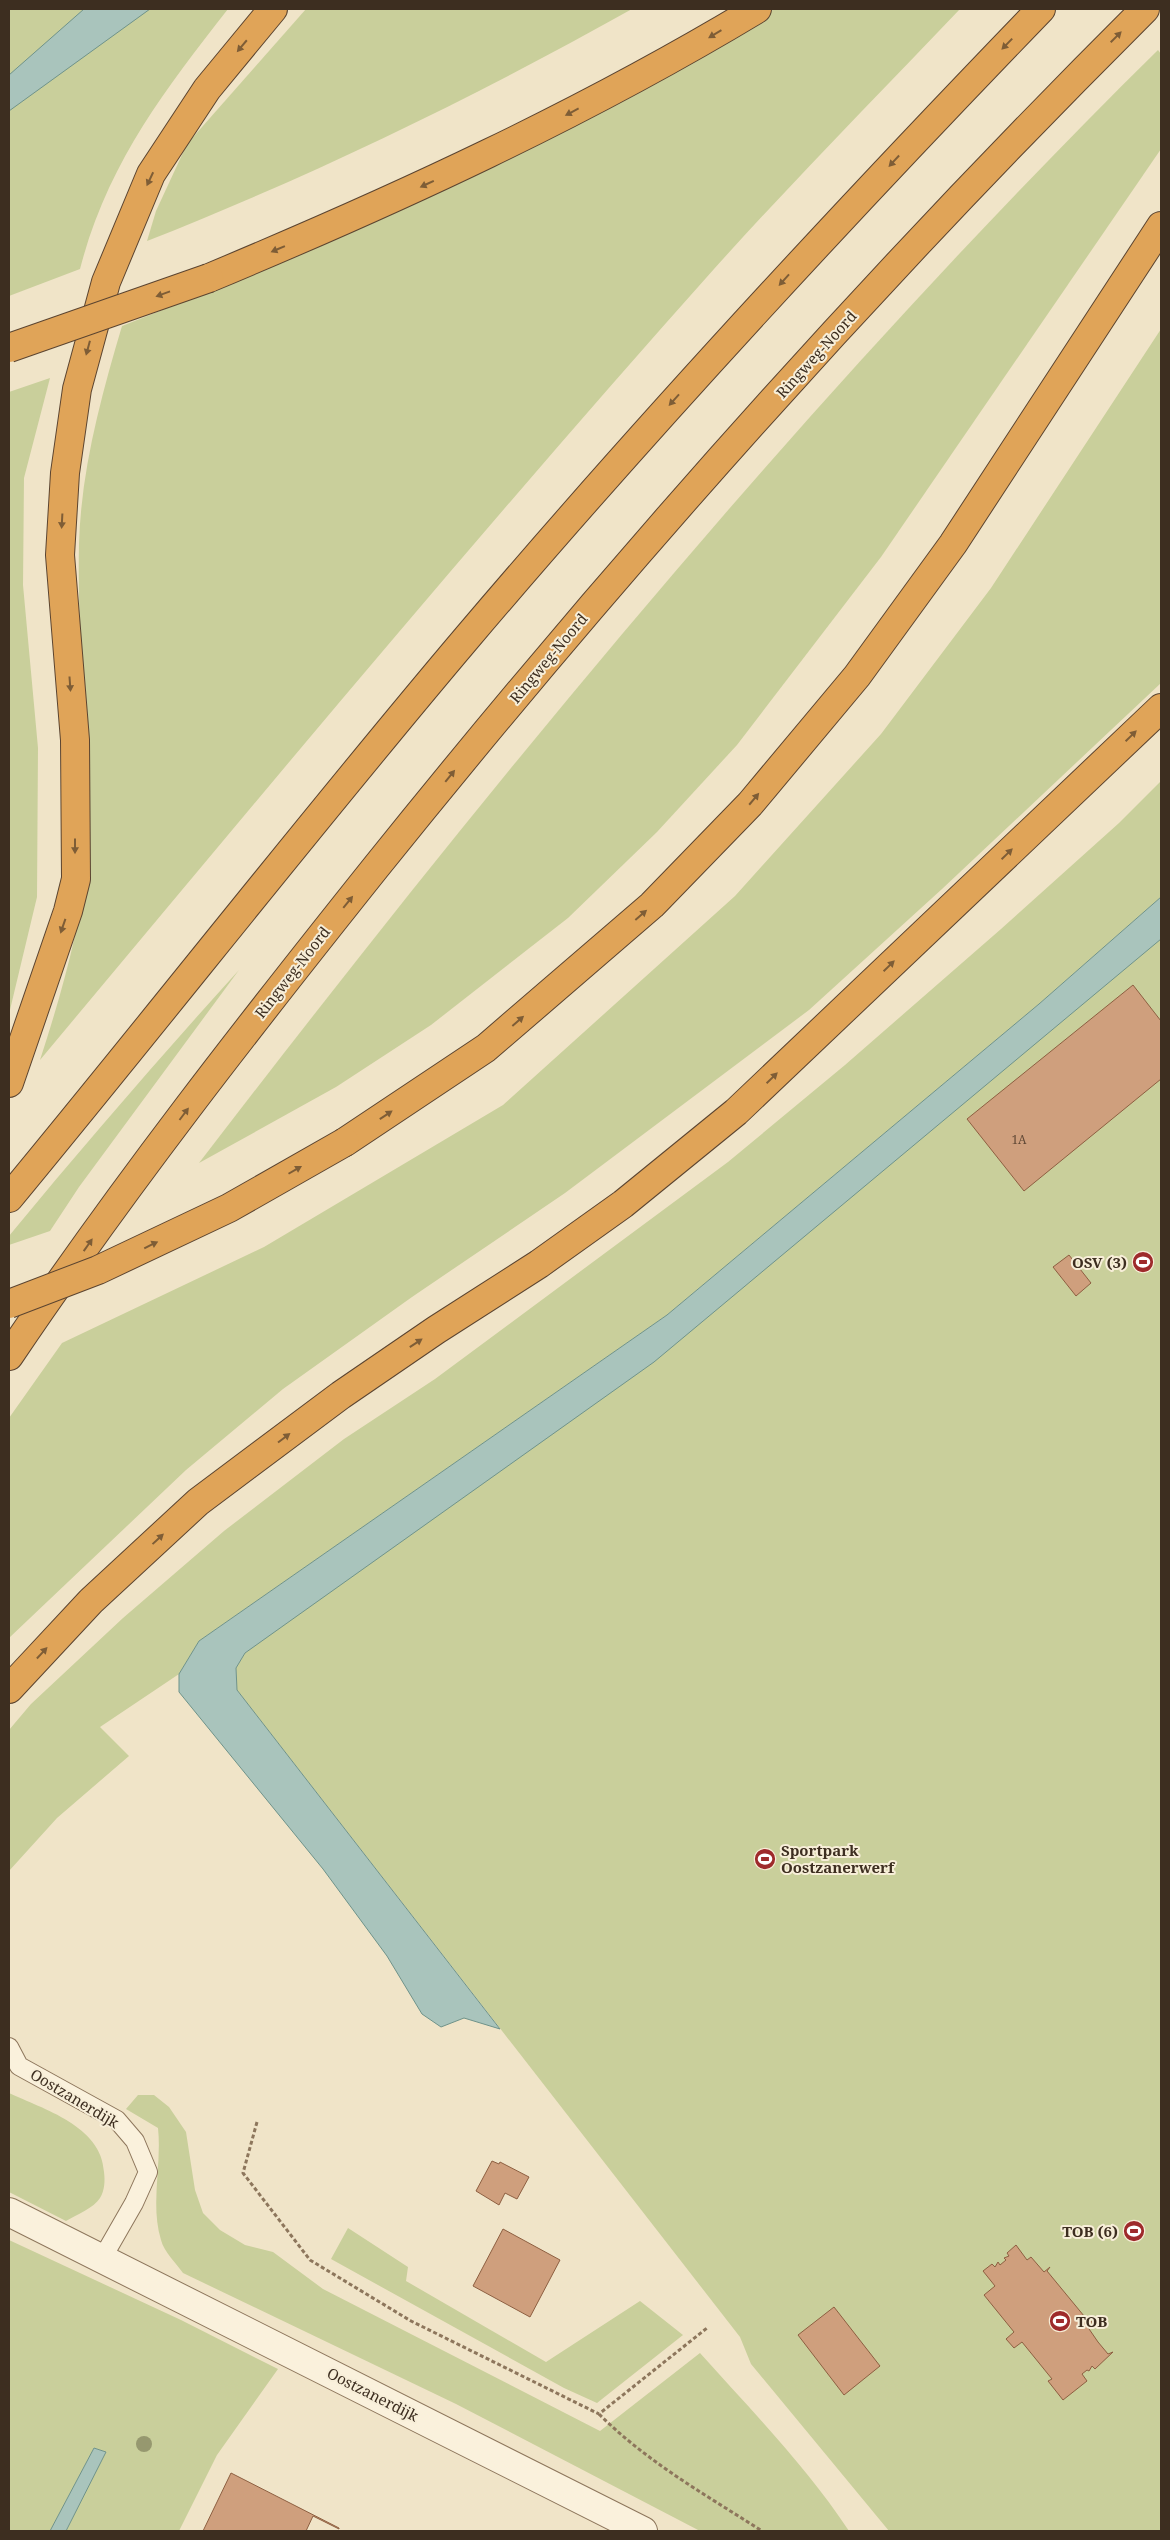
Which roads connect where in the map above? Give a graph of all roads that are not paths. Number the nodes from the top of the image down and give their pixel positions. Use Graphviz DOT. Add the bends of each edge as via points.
graph roads {
  1 [pos="273,9"];
  2 [pos="756,9"];
  3 [pos="1040,9"];
  4 [pos="1145,9"];
  5 [pos="1161,226"];
  6 [pos="9,348"];
  7 [pos="1161,708"];
  8 [pos="9,1083"];
  9 [pos="9,1198"];
  10 [pos="9,1304"];
  11 [pos="9,1356"];
  12 [pos="9,1689"];
  13 [pos="9,2047"];
  14 [pos="9,2212"];
  15 [pos="103,2257"];
  16 [pos="643,2531"];
  1 -- 8 [label="highway, one-way" via="207,89 152,174 106,282 77,389 64,473 60,555 75,740 76,879"];
  2 -- 6 [label="highway, one-way, bridge" via="566,116 320,231 209,278"];
  3 -- 9 [label="highway, one-way" via="828,232 631,448 464,641"];
  11 -- 4 [label="highway, Ringweg-Noord, one-way" via="132,1182 271,998 575,625 883,280"];
  10 -- 5 [label="highway, one-way, bridge" via="98,1270 221,1212 345,1142 486,1048 652,905 750,804 857,676 952,544"];
  12 -- 7 [label="highway, one-way" via="91,1601 198,1502 341,1395 539,1264 623,1204 736,1112"];
  13 -- 15 [label="lane, Oostzanerdijk" via="19,2066 117,2120 135,2141 148,2172"];
  14 -- 15 [label="street, Oostzanerdijk"];
  15 -- 16 [label="street, Oostzanerdijk"];
}
